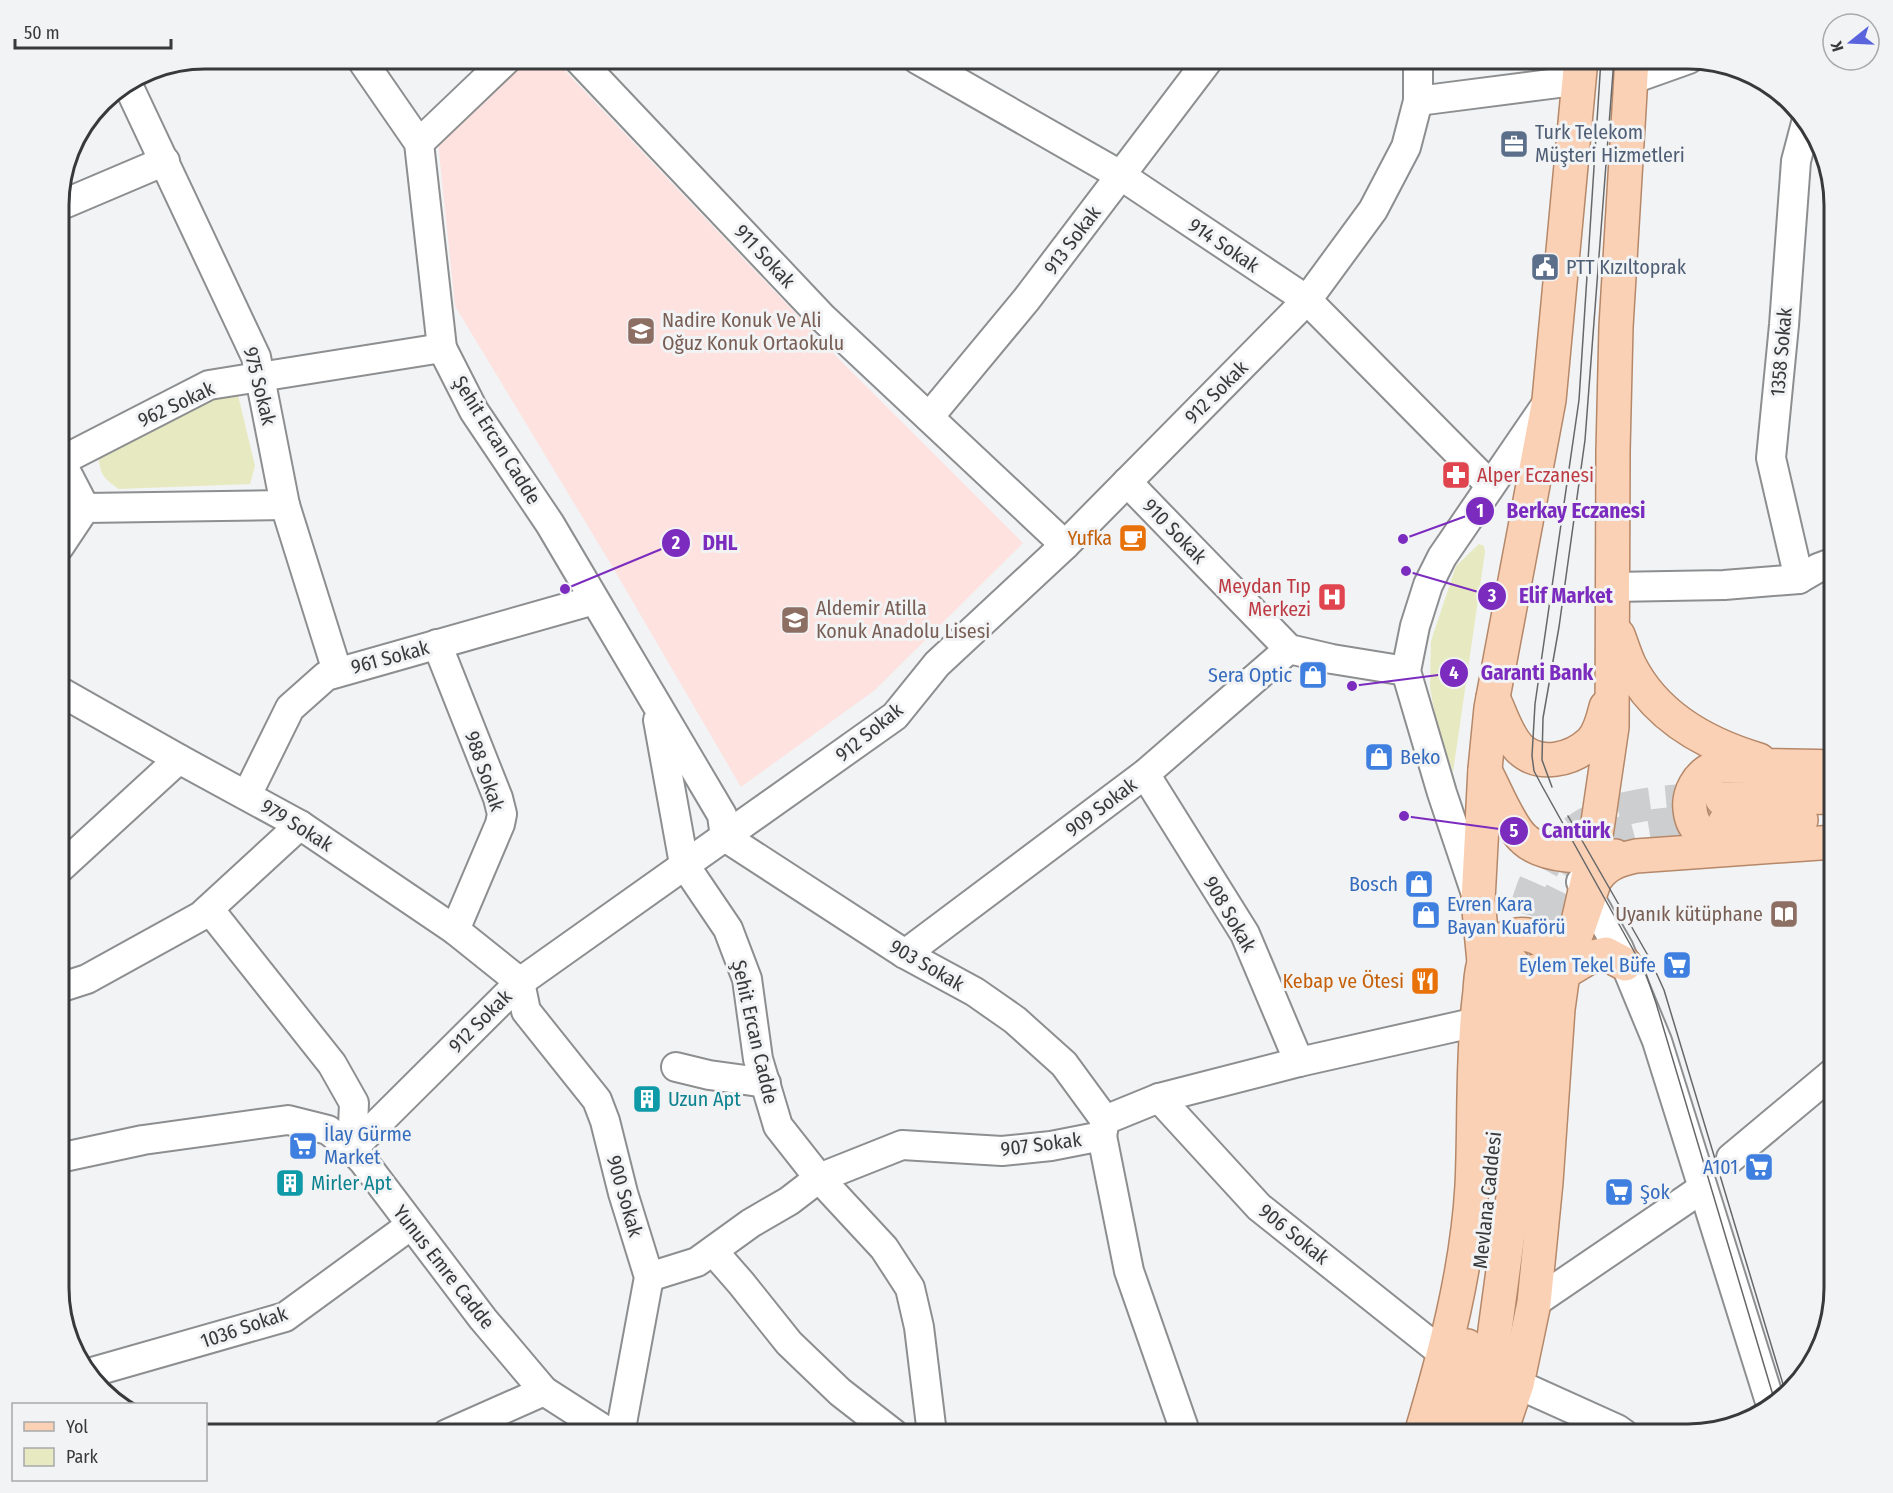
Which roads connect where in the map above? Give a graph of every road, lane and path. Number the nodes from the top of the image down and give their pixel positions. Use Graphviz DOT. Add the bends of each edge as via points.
graph roads {
  1 [pos="369,69"];
  2 [pos="496,69"];
  3 [pos="588,69"];
  4 [pos="936,69"];
  5 [pos="1201,69"];
  6 [pos="1418,69"];
  7 [pos="1580,69"];
  8 [pos="1631,69"];
  9 [pos="131,91"];
  10 [pos="1579,91"];
  11 [pos="1418,101"];
  12 [pos="1803,133"];
  13 [pos="419,143"];
  14 [pos="165,161"];
  15 [pos="1120,175"];
  16 [pos="69,202"];
  17 [pos="1307,300"];
  18 [pos="442,348"];
  19 [pos="261,376"];
  20 [pos="1549,400"];
  21 [pos="929,417"];
  22 [pos="69,455"];
  23 [pos="69,477"];
  24 [pos="1127,482"];
  25 [pos="1490,485"];
  26 [pos="285,505"];
  27 [pos="85,508"];
  28 [pos="69,532"];
  29 [pos="1065,545"];
  30 [pos="1824,567"];
  31 [pos="1798,579"];
  32 [pos="1612,587"];
  33 [pos="594,600"];
  34 [pos="1612,621"];
  35 [pos="437,644"];
  36 [pos="1289,649"];
  37 [pos="337,671"];
  38 [pos="1407,671"];
  39 [pos="1612,689"];
  40 [pos="69,697"];
  41 [pos="1493,698"];
  42 [pos="656,705"];
  43 [pos="179,759"];
  44 [pos="1778,765"];
  45 [pos="1824,767"];
  46 [pos="1485,769"];
  47 [pos="1145,774"];
  48 [pos="247,795"];
  49 [pos="1824,799"];
  50 [pos="1824,820"];
  51 [pos="1726,823"];
  52 [pos="300,825"];
  53 [pos="725,837"];
  54 [pos="1824,840"];
  55 [pos="1578,856"];
  56 [pos="1636,856"];
  57 [pos="69,860"];
  58 [pos="684,864"];
  59 [pos="1587,891"];
  60 [pos="1478,900"];
  61 [pos="209,909"];
  62 [pos="454,930"];
  63 [pos="904,954"];
  64 [pos="1625,964"];
  65 [pos="1524,967"];
  66 [pos="520,982"];
  67 [pos="69,985"];
  68 [pos="1477,1022"];
  69 [pos="1299,1062"];
  70 [pos="676,1067"];
  71 [pos="1824,1080"];
  72 [pos="766,1083"];
  73 [pos="1159,1098"];
  74 [pos="1104,1128"];
  75 [pos="352,1149"];
  76 [pos="69,1156"];
  77 [pos="1731,1158"];
  78 [pos="819,1178"];
  79 [pos="1694,1194"];
  80 [pos="411,1225"];
  81 [pos="713,1251"];
  82 [pos="649,1277"];
  83 [pos="1534,1303"];
  84 [pos="1445,1355"];
  85 [pos="97,1371"];
  86 [pos="1517,1384"];
  87 [pos="544,1391"];
  88 [pos="1768,1398"];
  89 [pos="473,1424"];
  90 [pos="595,1424"];
  91 [pos="622,1424"];
  92 [pos="881,1424"];
  93 [pos="931,1424"];
  94 [pos="1182,1424"];
  95 [pos="1424,1424"];
  96 [pos="1450,1424"];
  97 [pos="1474,1424"];
  98 [pos="1503,1424"];
  99 [pos="1602,1424"];
  1 -- 13 [label="street, Şehit Ercan Cadde"];
  2 -- 13 [label="street"];
  3 -- 21 [label="street, 911 Sokak" via="823,318"];
  4 -- 15 [label="street, 914 Sokak"];
  5 -- 15 [label="street, 913 Sokak"];
  6 -- 11 [label="street, 912 Sokak"];
  7 -- 10 [label="main road"];
  8 -- 32 [label="main road" via="1616,327"];
  9 -- 14 [label="street, 975 Sokak"];
  10 -- 11 [label="street" via="1575,84 1566,82"];
  10 -- 20 [label="main road"];
  11 -- 17 [label="street, 912 Sokak" via="1406,147 1373,210"];
  12 -- 31 [label="street, 1358 Sokak" via="1796,161 1771,458"];
  13 -- 18 [label="street, Şehit Ercan Cadde"];
  14 -- 16 [label="street"];
  14 -- 19 [label="street, 975 Sokak" via="256,357"];
  15 -- 17 [label="street, 914 Sokak"];
  15 -- 21 [label="street, 913 Sokak" via="1026,300"];
  17 -- 24 [label="street, 912 Sokak"];
  17 -- 25 [label="street, 914 Sokak"];
  18 -- 19 [label="street, 962 Sokak"];
  18 -- 33 [label="street, Şehit Ercan Cadde" via="474,411 550,524"];
  19 -- 22 [label="street, 962 Sokak" via="209,385"];
  19 -- 26 [label="street, 975 Sokak"];
  20 -- 25 [label="street"];
  20 -- 41 [label="main road"];
  21 -- 29 [label="street, 911 Sokak"];
  23 -- 27 [label="street"];
  24 -- 29 [label="street, 912 Sokak"];
  24 -- 36 [label="street, 910 Sokak"];
  25 -- 38 [label="street" via="1428,585"];
  26 -- 27 [label="street"];
  26 -- 37 [label="street, 975 Sokak"];
  27 -- 28 [label="street"];
  29 -- 53 [label="street, 912 Sokak" via="937,664 895,716"];
  30 -- 31 [label="street"];
  31 -- 32 [label="street"];
  32 -- 34 [label="main road"];
  33 -- 35 [label="street, 961 Sokak"];
  33 -- 42 [label="street, Şehit Ercan Cadde"];
  34 -- 39 [label="main road"];
  34 -- 44 [label="main road" via="1629,665 1660,709 1716,744"];
  35 -- 37 [label="street, 961 Sokak"];
  35 -- 62 [label="street, 988 Sokak" via="502,814"];
  36 -- 38 [label="street"];
  36 -- 47 [label="street, 909 Sokak"];
  37 -- 48 [label="street, 961 Sokak" via="290,708"];
  38 -- 60 [label="street"];
  39 -- 41 [label="main road" via="1592,741 1557,759 1538,759 1520,749"];
  39 -- 55 [label="main road" via="1612,727"];
  40 -- 43 [label="street, 979 Sokak"];
  41 -- 46 [label="main road"];
  42 -- 53 [label="street, Şehit Ercan Cadde" via="722,815"];
  42 -- 58 [label="street, Şehit Ercan Cadde"];
  43 -- 48 [label="street, 979 Sokak"];
  43 -- 57 [label="street"];
  44 -- 45 [label="main road"];
  44 -- 51 [label="main road" via="1716,767 1707,772 1693,788 1689,808 1696,828 1704,836"];
  46 -- 55 [label="main road" via="1510,820 1525,840 1548,852"];
  46 -- 60 [label="main road"];
  47 -- 63 [label="street, 909 Sokak"];
  47 -- 69 [label="street, 908 Sokak" via="1245,934"];
  48 -- 52 [label="street, 979 Sokak"];
  49 -- 51 [label="main road"];
  50 -- 51 [label="main road"];
  51 -- 54 [label="main road"];
  51 -- 56 [label="main road"];
  52 -- 61 [label="street"];
  52 -- 62 [label="street, 979 Sokak"];
  53 -- 58 [label="street, 912 Sokak"];
  53 -- 63 [label="street, 903 Sokak"];
  55 -- 56 [label="main road"];
  55 -- 59 [label="main road"];
  56 -- 59 [label="main road" via="1615,861 1601,871"];
  58 -- 66 [label="street, 912 Sokak"];
  58 -- 72 [label="street, Şehit Ercan Cadde" via="728,929 747,979 758,1059"];
  59 -- 64 [label="street"];
  59 -- 65 [label="main road" via="1577,926"];
  60 -- 65 [label="main road"];
  61 -- 67 [label="street" via="87,979"];
  61 -- 75 [label="street" via="332,1064 354,1103"];
  62 -- 66 [label="street, 979 Sokak"];
  63 -- 74 [label="street, 903 Sokak" via="975,992 1015,1020 1064,1064"];
  64 -- 65 [label="main road" via="1606,954"];
  64 -- 88 [label="street" via="1657,1041"];
  65 -- 68 [label="main road"];
  65 -- 83 [label="main road" via="1558,1009"];
  65 -- 96 [label="main road, Mevlana Caddesi" via="1503,1014 1482,1266"];
  65 -- 97 [label="main road, Mevlana Caddesi" via="1529,1002 1515,1182 1491,1355"];
  66 -- 75 [label="street, 912 Sokak"];
  66 -- 82 [label="street, 900 Sokak" via="526,1011 597,1101"];
  68 -- 69 [label="street, 907 Sokak"];
  68 -- 84 [label="main road" via="1472,1188 1462,1276"];
  69 -- 73 [label="street, 907 Sokak"];
  70 -- 72 [label="street"];
  71 -- 77 [label="street"];
  72 -- 78 [label="street, Şehit Ercan Cadde" via="778,1126"];
  73 -- 74 [label="street, 907 Sokak"];
  73 -- 84 [label="street, 906 Sokak" via="1259,1207"];
  74 -- 78 [label="street, 907 Sokak" via="1051,1146 1002,1151 902,1145"];
  74 -- 94 [label="street, 903 Sokak" via="1129,1272"];
  75 -- 76 [label="street, Yunus Emre Cadde" via="328,1130 288,1120 143,1140"];
  75 -- 80 [label="street, Yunus Emre Cadde"];
  78 -- 81 [label="street, 907 Sokak"];
  78 -- 93 [label="street, Şehit Ercan Cadde" via="884,1248 910,1288 919,1327"];
  79 -- 83 [label="street"];
  80 -- 85 [label="street, 1036 Sokak" via="285,1317"];
  80 -- 87 [label="street, Yunus Emre Cadde"];
  81 -- 82 [label="street, 907 Sokak" via="697,1262"];
  81 -- 92 [label="street" via="789,1343 840,1392"];
  82 -- 91 [label="street, 900 Sokak"];
  83 -- 86 [label="main road"];
  84 -- 95 [label="main road"];
  86 -- 98 [label="main road"];
  86 -- 99 [label="street"];
  87 -- 89 [label="street"];
  87 -- 90 [label="street, Yunus Emre Cadde"];
}
